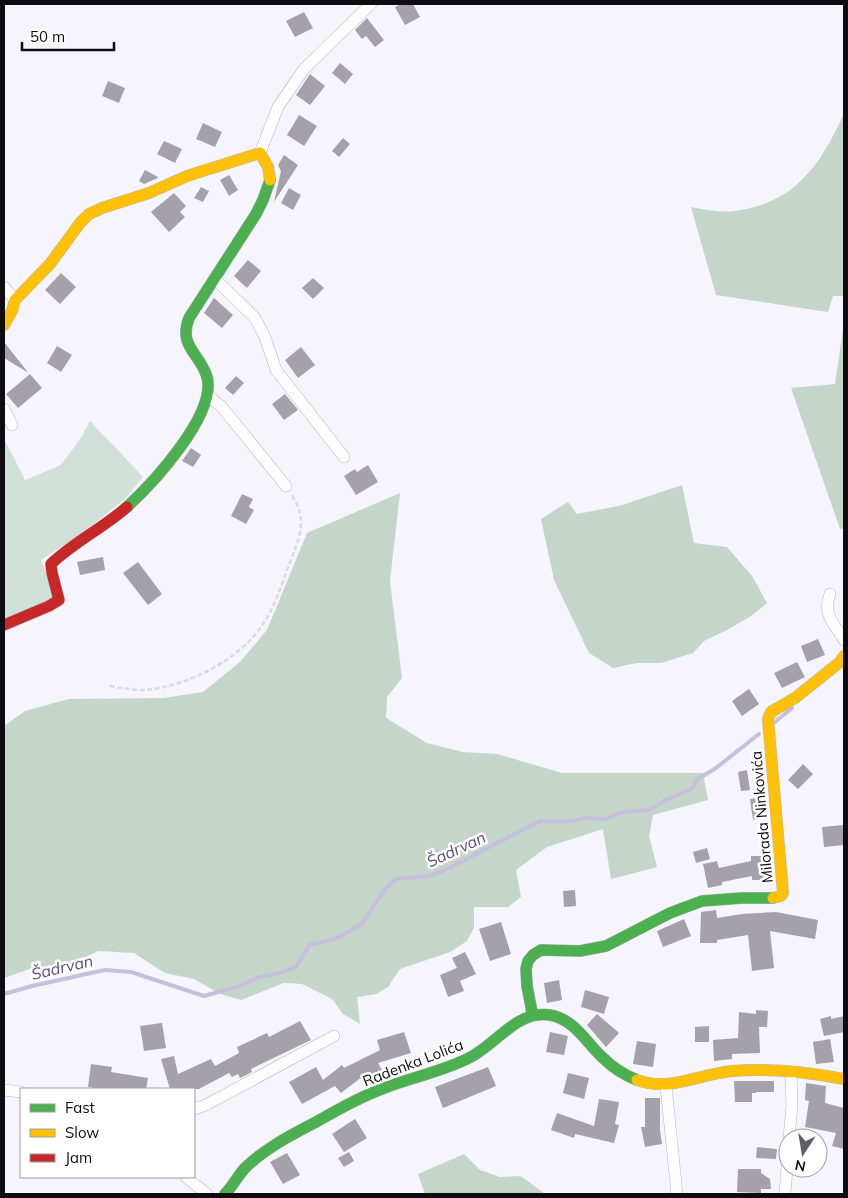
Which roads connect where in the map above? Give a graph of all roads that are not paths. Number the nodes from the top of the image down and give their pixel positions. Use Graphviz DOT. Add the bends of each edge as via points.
graph roads {
  1 [pos="372,4"];
  2 [pos="260,153"];
  3 [pos="214,278"];
  4 [pos="4,287"];
  5 [pos="15,300"];
  6 [pos="4,325"];
  7 [pos="207,395"];
  8 [pos="4,409"];
  9 [pos="12,425"];
  10 [pos="344,457"];
  11 [pos="286,486"];
  12 [pos="830,594"];
  13 [pos="4,625"];
  14 [pos="844,640"];
  15 [pos="844,656"];
  16 [pos="530,1016"];
  17 [pos="334,1036"];
  18 [pos="791,1073"];
  19 [pos="844,1079"];
  20 [pos="666,1086"];
  21 [pos="4,1090"];
  22 [pos="20,1092"];
  23 [pos="195,1109"];
  24 [pos="790,1128"];
  25 [pos="187,1178"];
  26 [pos="786,1178"];
  27 [pos="207,1194"];
  28 [pos="225,1194"];
  29 [pos="677,1194"];
  30 [pos="784,1194"];
  1 -- 2 [label="street" via="304,69 278,107"];
  2 -- 3 [label="street" via="268,163 268,190 245,233"];
  2 -- 5 [label="street" via="187,176 89,214 50,264"];
  3 -- 7 [label="street" via="188,321 184,334 190,350 205,370"];
  3 -- 10 [label="street" via="255,318 276,370"];
  4 -- 5 [label="street"];
  5 -- 6 [label="street"];
  7 -- 11 [label="street" via="221,406"];
  7 -- 13 [label="street" via="184,440 137,499 51,564 59,600"];
  8 -- 9 [label="street"];
  12 -- 14 [label="street" via="827,610"];
  15 -- 16 [label="street, Milorada Ninkovića" via="795,698 771,712 768,719 782,866 781,896 702,901 670,913 606,946 580,951 536,952 524,969"];
  16 -- 20 [label="street" via="547,1014 561,1018 579,1031 614,1068 644,1082"];
  16 -- 28 [label="street, Radenka Lolića" via="473,1056 419,1078 386,1087 289,1136 249,1164"];
  17 -- 23 [label="street"];
  18 -- 19 [label="street"];
  18 -- 20 [label="street" via="738,1071"];
  18 -- 24 [label="street"];
  20 -- 29 [label="street"];
  21 -- 22 [label="street"];
  25 -- 27 [label="street"];
  26 -- 30 [label="street"];
}
